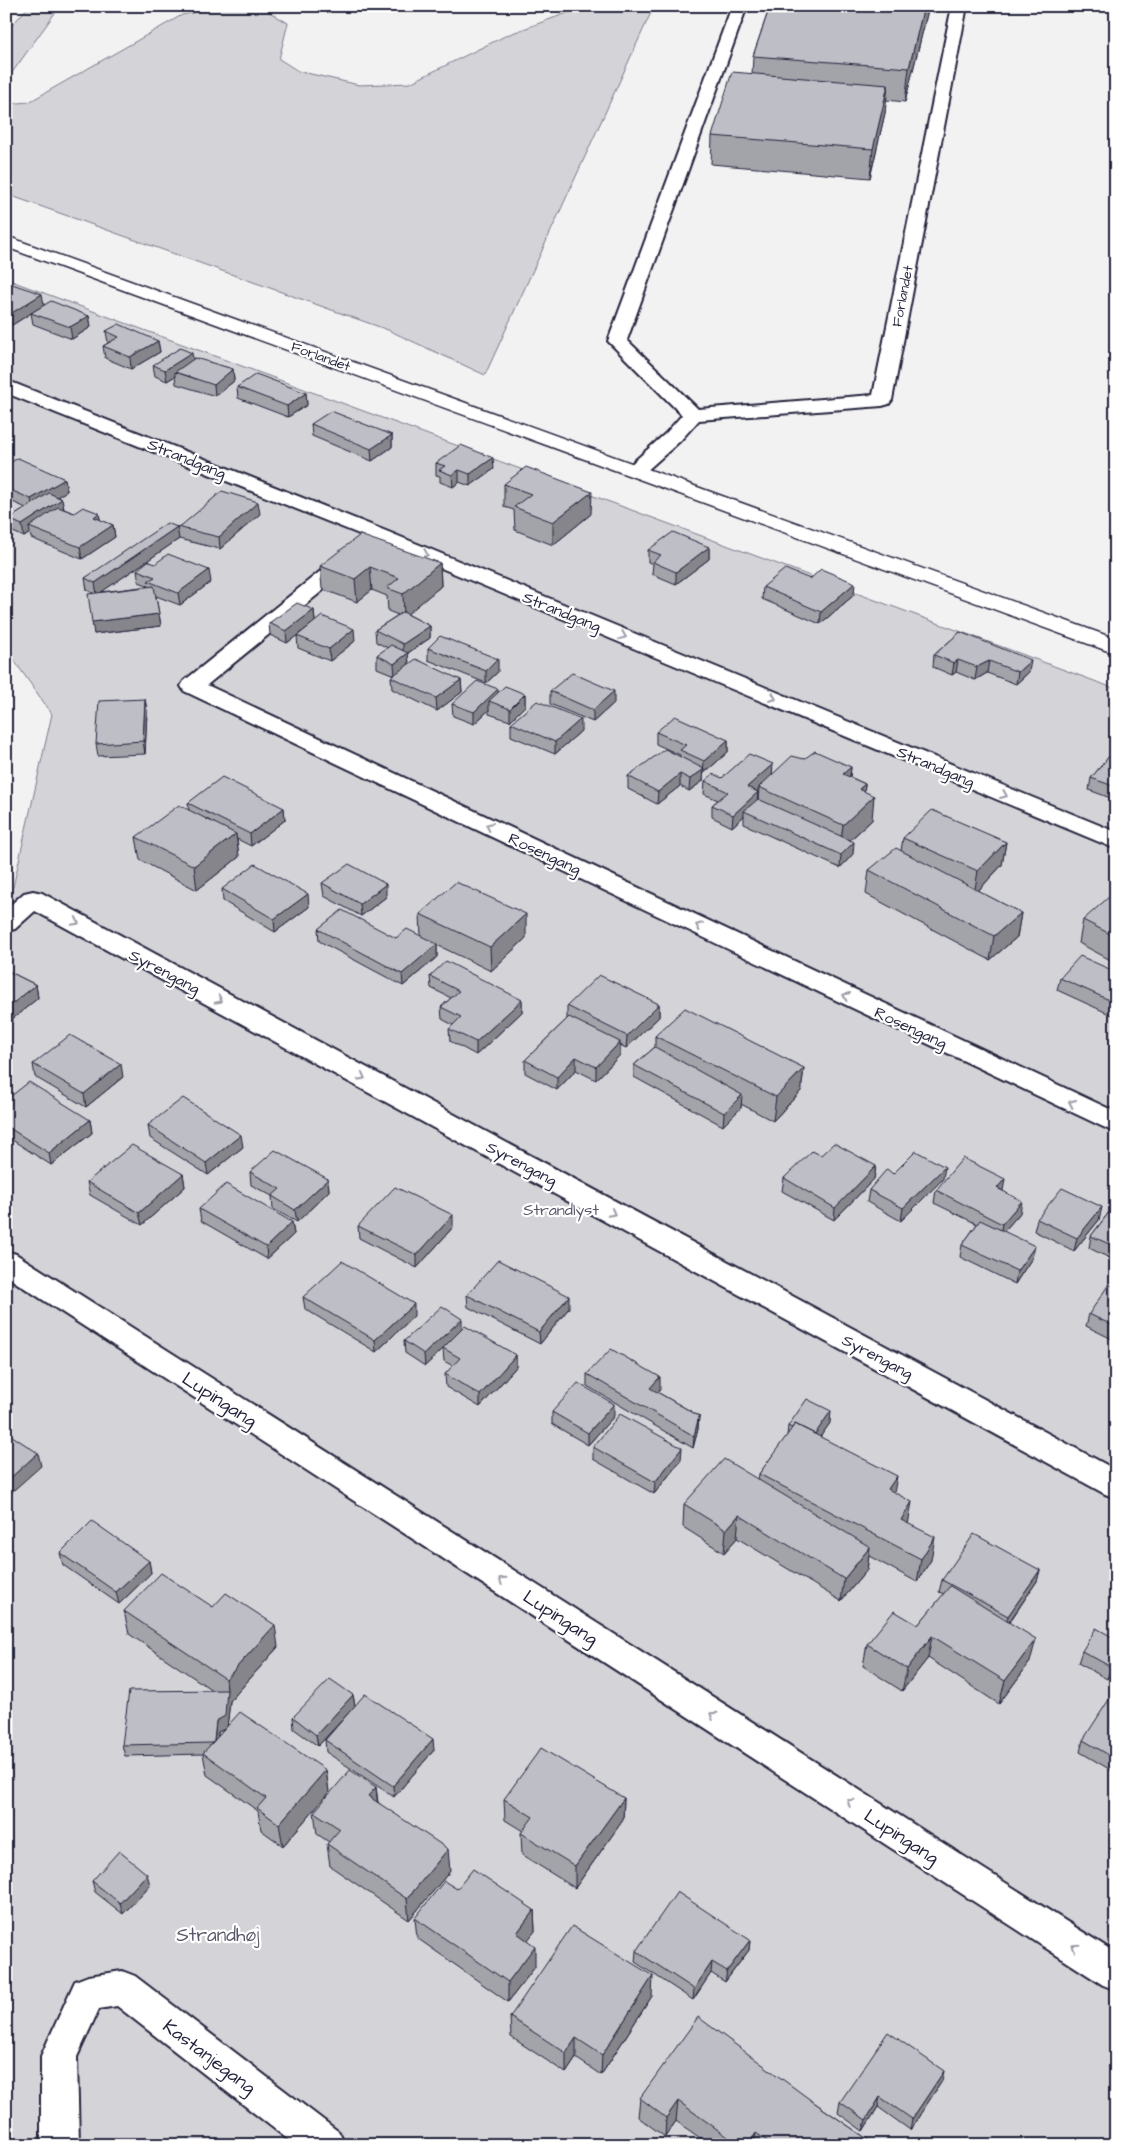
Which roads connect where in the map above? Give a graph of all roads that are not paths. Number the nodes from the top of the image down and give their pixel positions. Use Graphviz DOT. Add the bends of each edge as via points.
graph roads {
  1 [pos="740,6"];
  2 [pos="960,6"];
  3 [pos="6,241"];
  4 [pos="6,386"];
  5 [pos="693,415"];
  6 [pos="636,470"];
  7 [pos="380,535"];
  8 [pos="1116,647"];
  9 [pos="1116,841"];
  10 [pos="6,923"];
  11 [pos="1116,1123"];
  12 [pos="6,1262"];
  13 [pos="1116,1485"];
  14 [pos="1116,1973"];
  15 [pos="60,2145"];
  16 [pos="326,2145"];
  1 -- 5 [label="lane" via="617,341"];
  2 -- 5 [label="lane, Forlandet" via="882,400"];
  3 -- 6 [label="street, Forlandet"];
  4 -- 7 [label="lane, Strandgang"];
  5 -- 6 [label="lane"];
  6 -- 8 [label="street, Forlandet"];
  7 -- 9 [label="lane, Strandgang, one-way"];
  11 -- 7 [label="lane, Rosengang, one-way" via="192,686"];
  10 -- 13 [label="lane, Syrengang, one-way" via="33,899"];
  14 -- 12 [label="lane, Lupingang, one-way"];
  15 -- 16 [label="lane, Kastanjegang" via="59,2056 88,1993 122,1988"];
}
